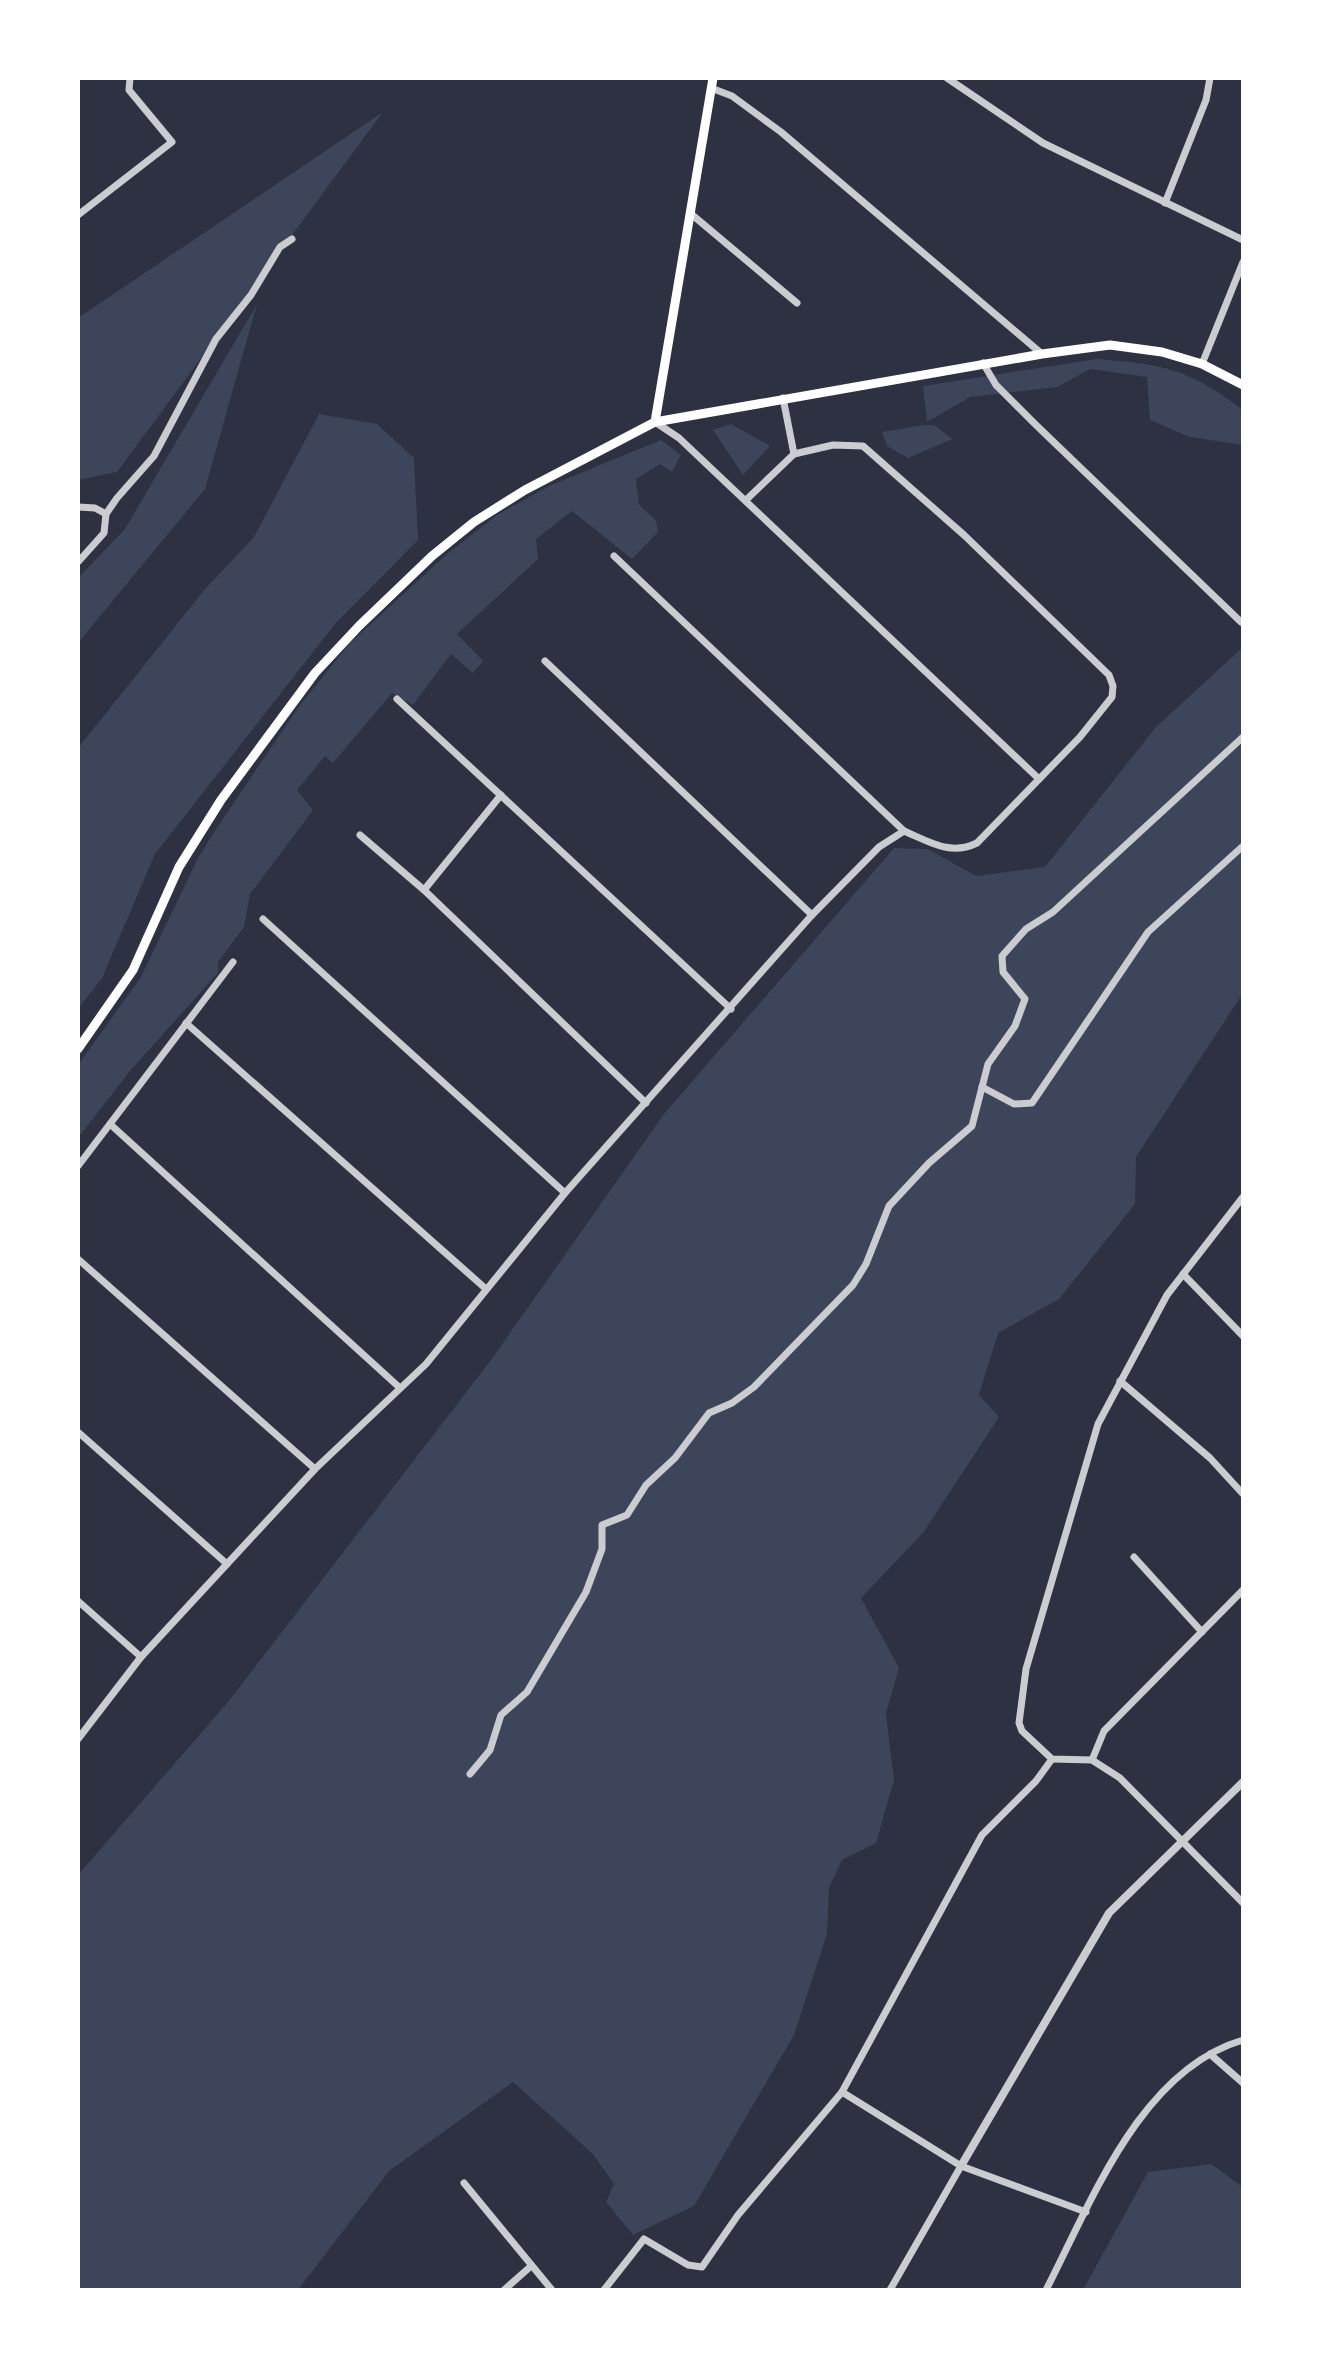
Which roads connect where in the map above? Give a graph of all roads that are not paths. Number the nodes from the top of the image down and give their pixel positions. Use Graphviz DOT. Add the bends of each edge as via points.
graph roads {
  1 [pos="130,78"];
  2 [pos="947,78"];
  3 [pos="1210,78"];
  4 [pos="712,83"];
  5 [pos="1165,203"];
  6 [pos="690,213"];
  7 [pos="78,215"];
  8 [pos="292,239"];
  9 [pos="1243,240"];
  10 [pos="1243,262"];
  11 [pos="797,303"];
  12 [pos="1042,354"];
  13 [pos="983,363"];
  14 [pos="1202,364"];
  15 [pos="1243,385"];
  16 [pos="783,398"];
  17 [pos="655,422"];
  18 [pos="794,454"];
  19 [pos="746,500"];
  20 [pos="78,507"];
  21 [pos="106,514"];
  22 [pos="614,556"];
  23 [pos="78,562"];
  24 [pos="1241,622"];
  25 [pos="545,661"];
  26 [pos="397,699"];
  27 [pos="1243,737"];
  28 [pos="1038,778"];
  29 [pos="501,795"];
  30 [pos="904,831"];
  31 [pos="360,835"];
  32 [pos="1243,846"];
  33 [pos="424,890"];
  34 [pos="812,915"];
  35 [pos="263,919"];
  36 [pos="233,962"];
  37 [pos="731,1009"];
  38 [pos="186,1023"];
  39 [pos="78,1049"];
  40 [pos="982,1087"];
  41 [pos="646,1103"];
  42 [pos="110,1124"];
  43 [pos="78,1166"];
  44 [pos="565,1193"];
  45 [pos="1243,1197"];
  46 [pos="78,1259"];
  47 [pos="1183,1274"];
  48 [pos="486,1289"];
  49 [pos="1243,1336"];
  50 [pos="1120,1381"];
  51 [pos="400,1388"];
  52 [pos="78,1432"];
  53 [pos="315,1469"];
  54 [pos="1243,1494"];
  55 [pos="1134,1557"];
  56 [pos="227,1564"];
  57 [pos="1243,1590"];
  58 [pos="78,1601"];
  59 [pos="1202,1632"];
  60 [pos="141,1657"];
  61 [pos="78,1739"];
  62 [pos="1052,1759"];
  63 [pos="1092,1760"];
  64 [pos="470,1774"];
  65 [pos="1243,1782"];
  66 [pos="1183,1840"];
  67 [pos="1243,1903"];
  68 [pos="1243,2040"];
  69 [pos="1210,2054"];
  70 [pos="1243,2083"];
  71 [pos="842,2092"];
  72 [pos="961,2166"];
  73 [pos="464,2183"];
  74 [pos="1086,2212"];
  75 [pos="530,2267"];
  76 [pos="504,2290"];
  77 [pos="552,2290"];
  78 [pos="604,2290"];
  79 [pos="890,2290"];
  80 [pos="1046,2290"];
  1 -- 7 [label="street" via="129,90 172,142"];
  2 -- 5 [label="street" via="1043,143"];
  3 -- 5 [label="street"];
  4 -- 6 [label="main road"];
  4 -- 12 [label="street" via="781,132"];
  5 -- 9 [label="street"];
  6 -- 11 [label="street"];
  6 -- 17 [label="main road"];
  8 -- 21 [label="street" via="280,247 216,339 154,456"];
  10 -- 14 [label="street"];
  12 -- 13 [label="main road"];
  12 -- 14 [label="main road" via="1110,345"];
  13 -- 16 [label="main road"];
  13 -- 24 [label="street" via="996,385"];
  14 -- 15 [label="main road"];
  16 -- 17 [label="main road"];
  16 -- 18 [label="street"];
  17 -- 19 [label="street"];
  17 -- 39 [label="main road" via="474,522 315,673 221,800 179,867 133,970"];
  18 -- 19 [label="street"];
  18 -- 28 [label="street" via="833,445 863,446 1109,675 1112,697"];
  19 -- 28 [label="street"];
  20 -- 21 [label="street"];
  21 -- 23 [label="street" via="104,533"];
  22 -- 30 [label="street"];
  25 -- 34 [label="street"];
  26 -- 29 [label="street"];
  27 -- 40 [label="street" via="1002,956 1003,972 1025,999 1015,1026 988,1064"];
  28 -- 30 [label="street" via="977,843 963,850 947,850"];
  29 -- 33 [label="street"];
  29 -- 37 [label="street"];
  30 -- 34 [label="street" via="879,847"];
  31 -- 33 [label="street"];
  32 -- 40 [label="street" via="1148,932 1032,1103 1014,1104"];
  33 -- 41 [label="street"];
  34 -- 37 [label="street"];
  35 -- 44 [label="street"];
  36 -- 38 [label="street"];
  37 -- 41 [label="street"];
  38 -- 42 [label="street"];
  38 -- 48 [label="street"];
  40 -- 64 [label="street" via="972,1126 889,1206 853,1285 754,1387 709,1413 627,1515 602,1525 602,1549 586,1592 527,1692 501,1715 490,1750"];
  41 -- 44 [label="street"];
  42 -- 43 [label="street"];
  42 -- 51 [label="street"];
  44 -- 48 [label="street"];
  45 -- 47 [label="street"];
  46 -- 53 [label="street"];
  47 -- 49 [label="street"];
  47 -- 50 [label="street"];
  48 -- 51 [label="street"];
  50 -- 54 [label="street" via="1210,1458"];
  50 -- 62 [label="street" via="1087,1452 1026,1669 1019,1723"];
  51 -- 53 [label="street"];
  52 -- 56 [label="street"];
  53 -- 56 [label="street"];
  55 -- 59 [label="street"];
  56 -- 60 [label="street"];
  57 -- 59 [label="street"];
  58 -- 60 [label="street"];
  59 -- 63 [label="street" via="1104,1731"];
  60 -- 61 [label="street"];
  62 -- 63 [label="street"];
  62 -- 71 [label="street" via="975,1845"];
  63 -- 66 [label="street" via="1120,1778"];
  65 -- 66 [label="street"];
  66 -- 67 [label="street"];
  66 -- 72 [label="street" via="1109,1913"];
  68 -- 69 [label="street"];
  69 -- 70 [label="street"];
  69 -- 74 [label="street" via="1144,2109"];
  71 -- 72 [label="street"];
  71 -- 78 [label="street" via="738,2215 702,2267 688,2265 644,2239"];
  72 -- 74 [label="street"];
  72 -- 79 [label="street"];
  73 -- 75 [label="street"];
  74 -- 80 [label="street"];
  75 -- 76 [label="street"];
  75 -- 77 [label="street"];
}
